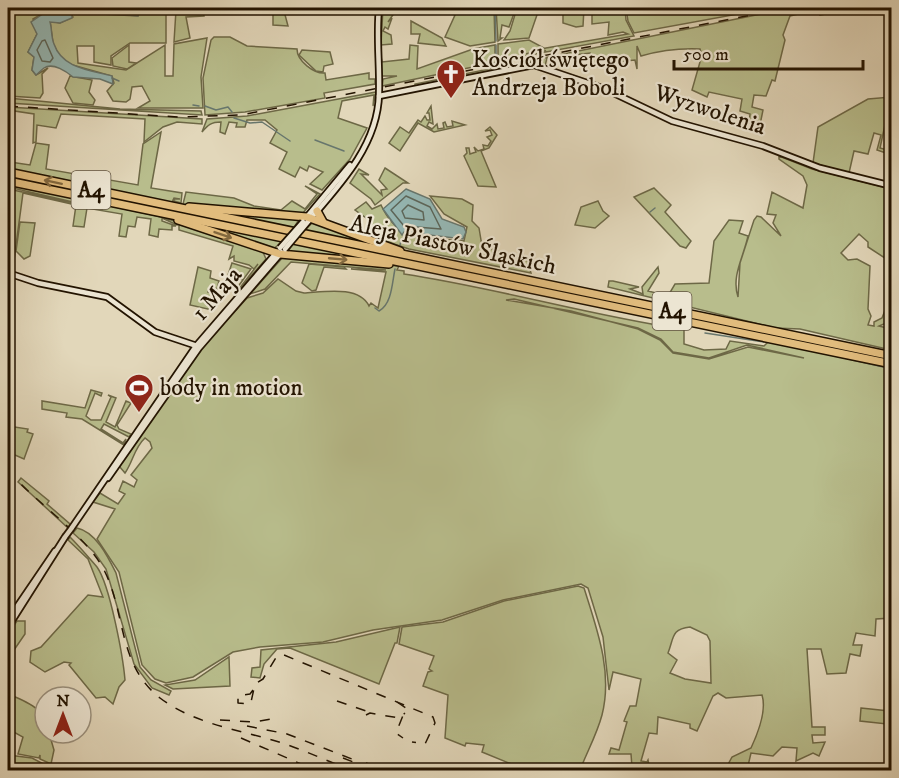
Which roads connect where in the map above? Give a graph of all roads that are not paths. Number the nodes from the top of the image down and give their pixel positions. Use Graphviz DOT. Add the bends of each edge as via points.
graph roads {
  1 [pos="379,8"];
  2 [pos="379,96"];
  3 [pos="362,151"];
  4 [pos="8,172"];
  5 [pos="8,181"];
  6 [pos="891,186"];
  7 [pos="151,207"];
  8 [pos="317,211"];
  9 [pos="307,220"];
  10 [pos="323,222"];
  11 [pos="263,249"];
  12 [pos="280,251"];
  13 [pos="269,260"];
  14 [pos="422,263"];
  15 [pos="8,273"];
  16 [pos="197,347"];
  17 [pos="891,356"];
  18 [pos="891,364"];
  19 [pos="65,537"];
  20 [pos="8,620"];
  21 [pos="8,627"];
  1 -- 2 [label="main road, 1 Maja"];
  2 -- 3 [label="main road, 1 Maja" via="373,127"];
  2 -- 6 [label="main road, Wyzwolenia" via="534,65 605,89 666,118 763,146 820,168"];
  3 -- 8 [label="main road, 1 Maja"];
  3 -- 9 [label="main road, 1 Maja"];
  7 -- 4 [label="highway, Aleja Piastów Śląskich / A4, one-way"];
  5 -- 7 [label="highway, Aleja Piastów Śląskich / A4"];
  7 -- 9 [label="highway"];
  7 -- 11 [label="highway, one-way"];
  7 -- 14 [label="highway, Aleja Piastów Śląskich / A4"];
  8 -- 9 [label="main road, 1 Maja"];
  8 -- 10 [label="highway"];
  9 -- 10 [label="highway"];
  9 -- 12 [label="main road, 1 Maja, bridge"];
  10 -- 14 [label="highway"];
  11 -- 12 [label="highway"];
  11 -- 13 [label="highway"];
  12 -- 13 [label="main road, 1 Maja"];
  12 -- 14 [label="highway, one-way"];
  12 -- 16 [label="main road, 1 Maja"];
  13 -- 16 [label="main road, 1 Maja"];
  14 -- 17 [label="highway, Aleja Piastów Śląskich / A4"];
  14 -- 18 [label="highway, Aleja Piastów Śląskich / A4"];
  15 -- 16 [label="main road" via="107,297 155,332"];
  16 -- 19 [label="main road, 1 Maja, bridge"];
  19 -- 20 [label="main road, 1 Maja"];
  19 -- 21 [label="main road, 1 Maja"];
}
